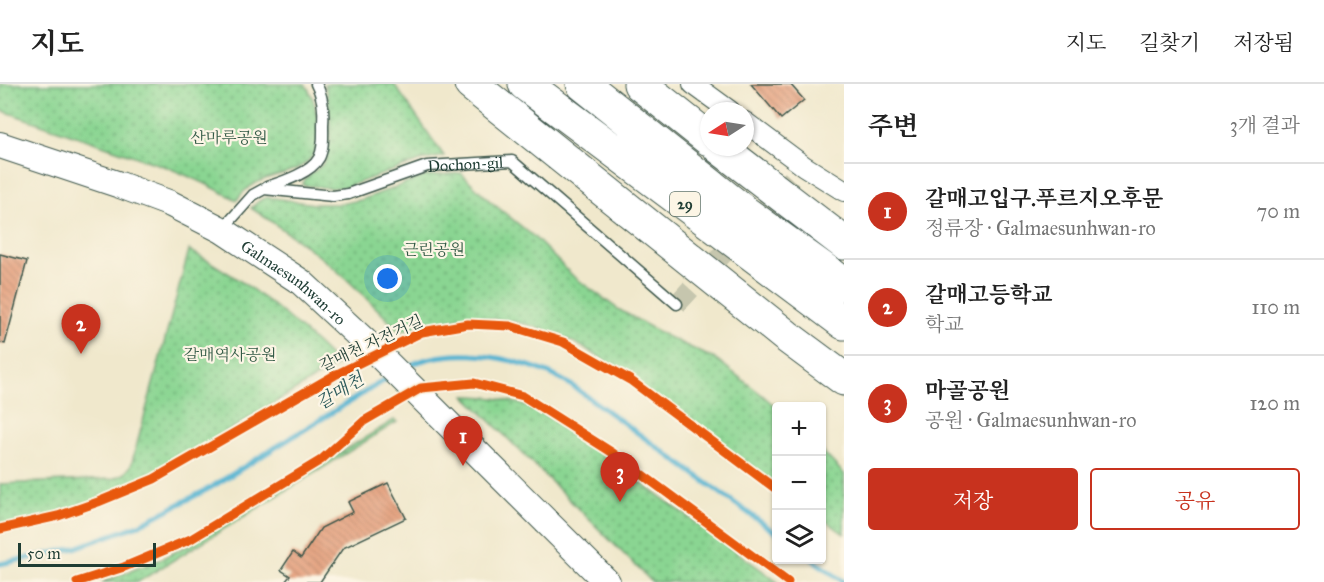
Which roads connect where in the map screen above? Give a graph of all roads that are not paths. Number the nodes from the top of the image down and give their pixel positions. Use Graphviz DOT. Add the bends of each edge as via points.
graph roads {
  1 [pos="316,84"];
  2 [pos="471,84"];
  3 [pos="525,84"];
  4 [pos="583,84"];
  5 [pos="639,84"];
  6 [pos="693,84"];
  7 [pos="718,102"];
  8 [pos="754,129"];
  9 [pos="700,132"];
  10 [pos="0,145"];
  11 [pos="731,156"];
  12 [pos="264,189"];
  13 [pos="844,191"];
  14 [pos="222,230"];
  15 [pos="844,243"];
  16 [pos="844,284"];
  17 [pos="676,304"];
  18 [pos="844,323"];
  19 [pos="844,379"];
  20 [pos="607,582"];
  1 -- 12 [label="lane" via="324,122 319,158 308,169"];
  2 -- 19 [label="highway"];
  3 -- 18 [label="highway, 29"];
  4 -- 16 [label="highway, 29" via="744,212"];
  5 -- 9 [label="highway"];
  6 -- 7 [label="street"];
  8 -- 13 [label="street"];
  10 -- 14 [label="street, Galmaesunhwan-ro" via="171,204"];
  11 -- 15 [label="highway"];
  12 -- 14 [label="lane" via="253,195"];
  12 -- 17 [label="lane, Dochon-gil" via="333,196 427,166 512,161"];
  14 -- 20 [label="street, Galmaesunhwan-ro" via="301,282"];
}
